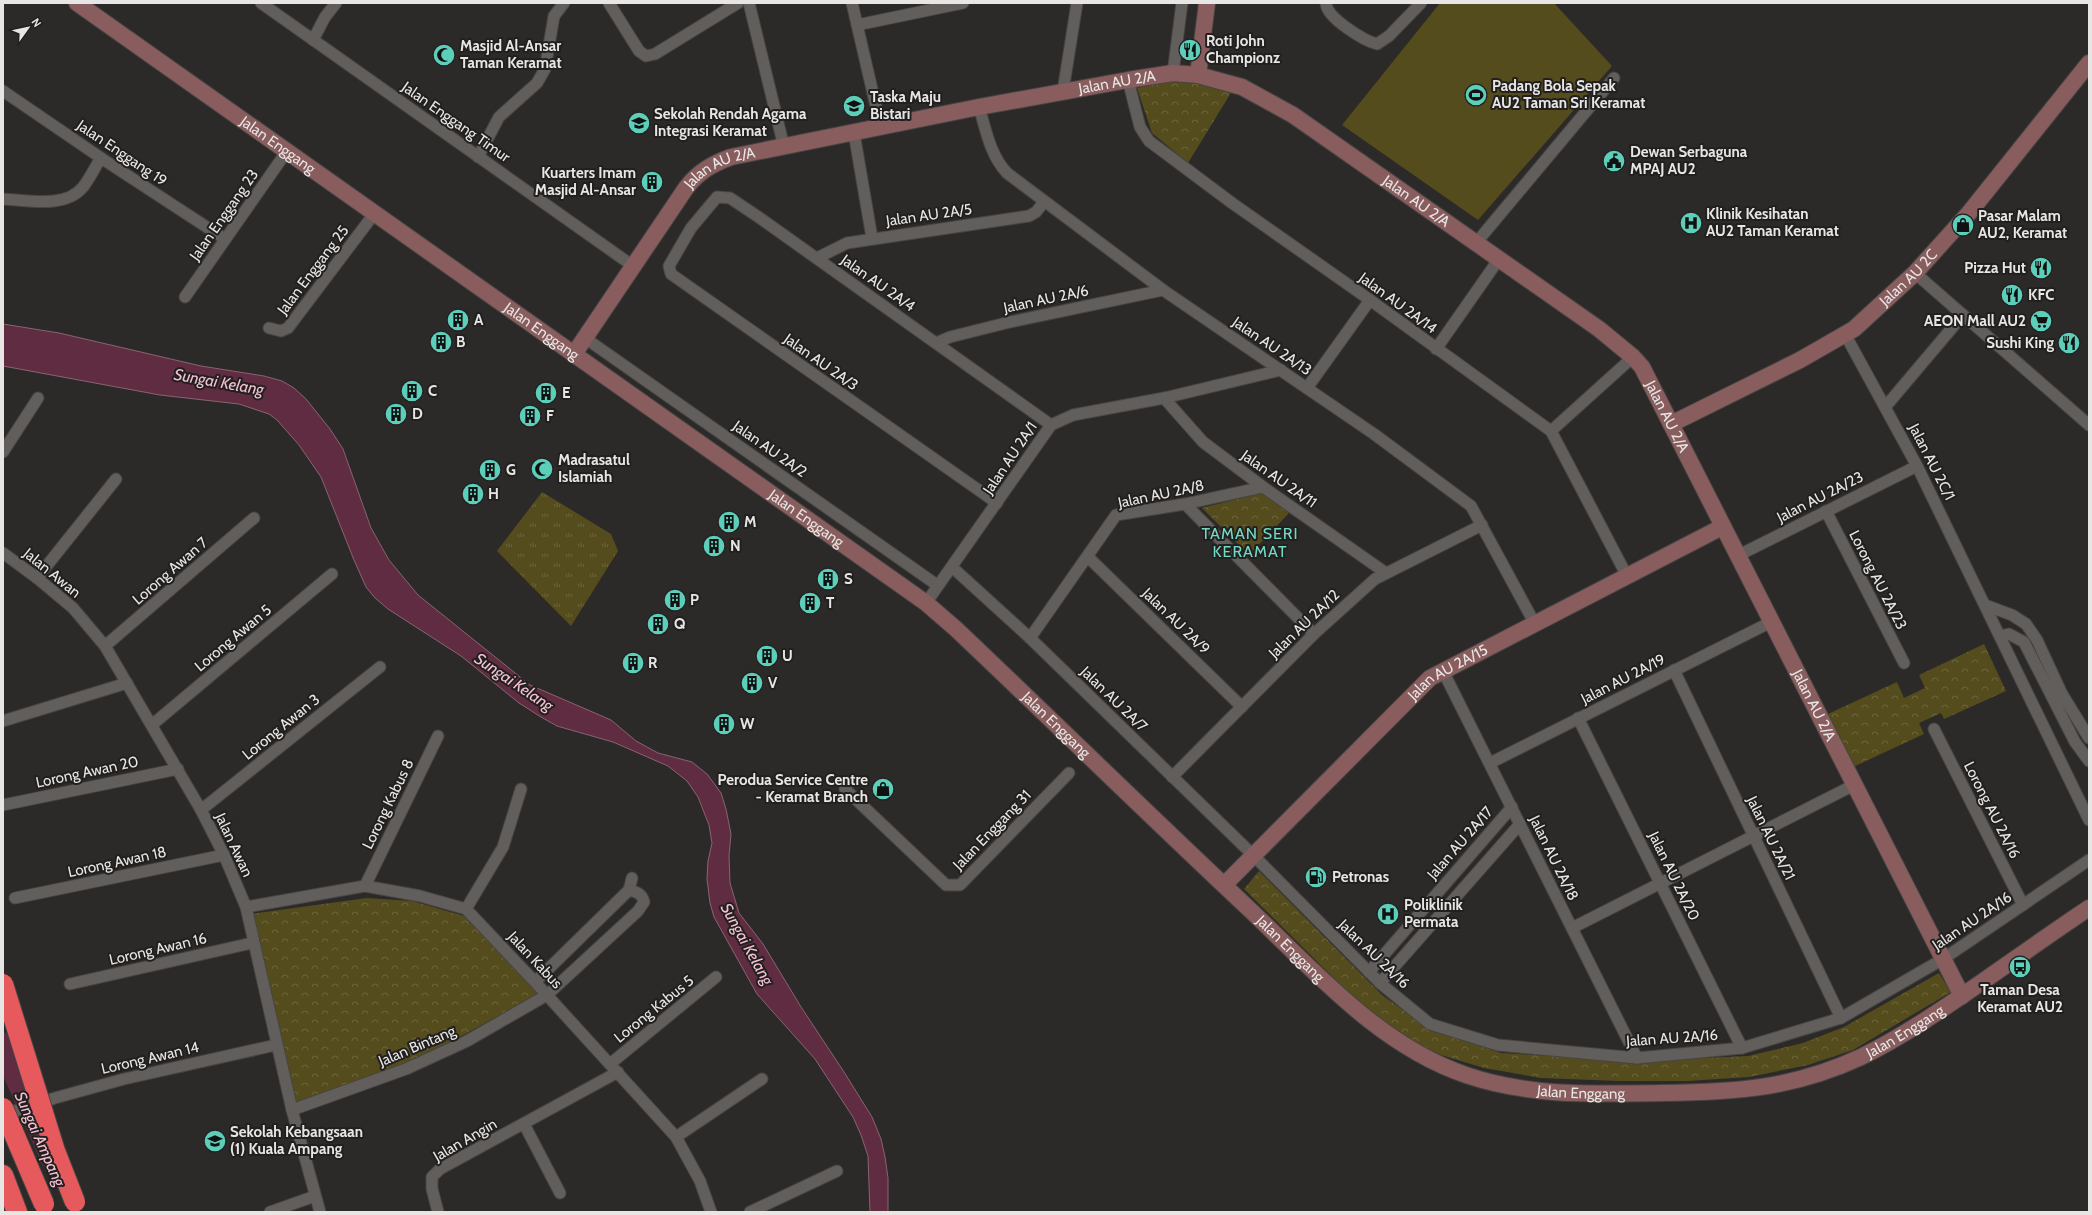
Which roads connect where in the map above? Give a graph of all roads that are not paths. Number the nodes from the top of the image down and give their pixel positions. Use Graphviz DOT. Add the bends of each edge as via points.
graph roads {
  1 [pos="77,3"];
  2 [pos="260,3"];
  3 [pos="336,3"];
  4 [pos="564,3"];
  5 [pos="609,3"];
  6 [pos="738,3"];
  7 [pos="749,3"];
  8 [pos="852,3"];
  9 [pos="963,3"];
  10 [pos="1077,3"];
  11 [pos="1182,3"];
  12 [pos="1207,3"];
  13 [pos="1326,3"];
  14 [pos="1421,3"];
  15 [pos="857,25"];
  16 [pos="313,40"];
  17 [pos="2089,63"];
  18 [pos="1173,74"];
  19 [pos="1198,75"];
  20 [pos="1614,78"];
  21 [pos="1128,80"];
  22 [pos="3,91"];
  23 [pos="1063,91"];
  24 [pos="979,107"];
  25 [pos="881,128"];
  26 [pos="854,133"];
  27 [pos="784,147"];
  28 [pos="287,151"];
  29 [pos="478,157"];
  30 [pos="101,158"];
  31 [pos="3,199"];
  32 [pos="1044,202"];
  33 [pos="374,214"];
  34 [pos="691,228"];
  35 [pos="872,238"];
  36 [pos="225,239"];
  37 [pos="1476,243"];
  38 [pos="817,258"];
  39 [pos="1499,259"];
  40 [pos="633,266"];
  41 [pos="1916,274"];
  42 [pos="1163,290"];
  43 [pos="185,297"];
  44 [pos="1370,300"];
  45 [pos="1963,315"];
  46 [pos="269,328"];
  47 [pos="1846,336"];
  48 [pos="585,338"];
  49 [pos="936,343"];
  50 [pos="1436,349"];
  51 [pos="574,354"];
  52 [pos="1633,357"];
  53 [pos="1281,370"];
  54 [pos="1307,388"];
  55 [pos="38,398"];
  56 [pos="1164,398"];
  57 [pos="1886,406"];
  58 [pos="1671,424"];
  59 [pos="1051,425"];
  60 [pos="2089,425"];
  61 [pos="1551,431"];
  62 [pos="3,452"];
  63 [pos="1917,466"];
  64 [pos="116,479"];
  65 [pos="1263,487"];
  66 [pos="997,503"];
  67 [pos="1185,504"];
  68 [pos="1826,511"];
  69 [pos="254,518"];
  70 [pos="1482,525"];
  71 [pos="1722,527"];
  72 [pos="3,553"];
  73 [pos="1737,556"];
  74 [pos="1088,558"];
  75 [pos="952,566"];
  76 [pos="1386,573"];
  77 [pos="332,574"];
  78 [pos="1627,576"];
  79 [pos="37,578"];
  80 [pos="937,585"];
  81 [pos="926,603"];
  82 [pos="1985,605"];
  83 [pos="1771,622"];
  84 [pos="1535,624"];
  85 [pos="1314,634"];
  86 [pos="2000,636"];
  87 [pos="1030,638"];
  88 [pos="105,646"];
  89 [pos="1904,663"];
  90 [pos="380,667"];
  91 [pos="1674,670"];
  92 [pos="1443,671"];
  93 [pos="127,683"];
  94 [pos="1242,707"];
  95 [pos="1578,718"];
  96 [pos="3,721"];
  97 [pos="153,724"];
  98 [pos="1934,730"];
  99 [pos="438,736"];
  100 [pos="2089,738"];
  101 [pos="2089,761"];
  102 [pos="1490,763"];
  103 [pos="178,769"];
  104 [pos="1069,773"];
  105 [pos="1172,777"];
  106 [pos="1854,785"];
  107 [pos="521,789"];
  108 [pos="845,789"];
  109 [pos="3,805"];
  110 [pos="1512,807"];
  111 [pos="201,810"];
  112 [pos="2089,820"];
  113 [pos="1520,824"];
  114 [pos="1754,837"];
  115 [pos="224,855"];
  116 [pos="1253,855"];
  117 [pos="2089,860"];
  118 [pos="632,878"];
  119 [pos="1224,885"];
  120 [pos="1662,885"];
  121 [pos="365,886"];
  122 [pos="629,890"];
  123 [pos="15,898"];
  124 [pos="2023,905"];
  125 [pos="246,907"];
  126 [pos="2089,908"];
  127 [pos="466,909"];
  128 [pos="1572,928"];
  129 [pos="252,942"];
  130 [pos="1943,960"];
  131 [pos="1368,972"];
  132 [pos="716,977"];
  133 [pos="535,982"];
  134 [pos="1380,983"];
  135 [pos="3,984"];
  136 [pos="70,984"];
  137 [pos="547,995"];
  138 [pos="1962,996"];
  139 [pos="1841,1018"];
  140 [pos="276,1045"];
  141 [pos="1742,1048"];
  142 [pos="1637,1058"];
  143 [pos="610,1064"];
  144 [pos="618,1072"];
  145 [pos="762,1079"];
  146 [pos="3,1108"];
  147 [pos="292,1110"];
  148 [pos="3,1115"];
  149 [pos="524,1124"];
  150 [pos="676,1137"];
  151 [pos="837,1172"];
  152 [pos="3,1175"];
  153 [pos="560,1193"];
  154 [pos="315,1196"];
  155 [pos="46,1209"];
  156 [pos="17,1212"];
  157 [pos="78,1212"];
  158 [pos="270,1212"];
  159 [pos="320,1212"];
  160 [pos="438,1212"];
  161 [pos="711,1212"];
  162 [pos="750,1212"];
  1 -- 28 [label="street, Jalan Enggang"];
  2 -- 16 [label="street, Jalan Enggang Timur"];
  3 -- 16 [label="street"];
  4 -- 29 [label="street" via="554,16 546,69 537,83 499,117"];
  5 -- 6 [label="street" via="638,51 646,56 655,54"];
  7 -- 27 [label="street"];
  8 -- 15 [label="street"];
  9 -- 15 [label="street"];
  10 -- 23 [label="street"];
  11 -- 18 [label="street"];
  12 -- 19 [label="street"];
  13 -- 14 [label="street" via="1334,17 1367,42 1377,44 1389,36"];
  15 -- 25 [label="street"];
  16 -- 29 [label="street, Jalan Enggang Timur"];
  17 -- 41 [label="street, Jalan AU 2C" via="1969,213"];
  18 -- 19 [label="street, Jalan AU 2/A"];
  18 -- 21 [label="street, Jalan AU 2/A"];
  19 -- 37 [label="street, Jalan AU 2/A" via="1242,88 1292,115"];
  20 -- 37 [label="street"];
  21 -- 23 [label="street, Jalan AU 2/A"];
  21 -- 44 [label="street, Jalan AU 2A/14" via="1140,127 1149,141"];
  22 -- 30 [label="street, Jalan Enggang 19"];
  23 -- 24 [label="street, Jalan AU 2/A"];
  24 -- 25 [label="street, Jalan AU 2/A"];
  24 -- 32 [label="street, Jalan AU 2A/13" via="998,164"];
  25 -- 26 [label="street, Jalan AU 2/A"];
  26 -- 27 [label="street, Jalan AU 2/A"];
  26 -- 35 [label="street"];
  27 -- 40 [label="street, Jalan AU 2/A" via="731,157 702,171 686,188"];
  28 -- 33 [label="street, Jalan Enggang"];
  28 -- 36 [label="street, Jalan Enggang 23"];
  29 -- 40 [label="street, Jalan Enggang Timur"];
  30 -- 31 [label="street" via="74,196 63,200"];
  30 -- 36 [label="street, Jalan Enggang 19"];
  32 -- 35 [label="street, Jalan AU 2A/5" via="1029,216"];
  32 -- 42 [label="street, Jalan AU 2A/13"];
  33 -- 46 [label="street, Jalan Enggang 25" via="288,328 281,331"];
  33 -- 51 [label="street, Jalan Enggang"];
  34 -- 38 [label="street, Jalan AU 2A/4" via="717,197 730,198"];
  34 -- 66 [label="street, Jalan AU 2A/3" via="669,266 671,274"];
  35 -- 38 [label="street, Jalan AU 2A/5" via="847,243"];
  36 -- 43 [label="street, Jalan Enggang 23"];
  37 -- 39 [label="street, Jalan AU 2/A"];
  38 -- 49 [label="street, Jalan AU 2A/4"];
  39 -- 50 [label="street"];
  39 -- 52 [label="street, Jalan AU 2/A"];
  40 -- 48 [label="street, Jalan AU 2/A"];
  41 -- 45 [label="street"];
  41 -- 47 [label="street, Jalan AU 2C"];
  42 -- 49 [label="street, Jalan AU 2A/6" via="1010,322"];
  42 -- 53 [label="street, Jalan AU 2A/13"];
  44 -- 50 [label="street, Jalan AU 2A/14"];
  44 -- 54 [label="street"];
  45 -- 57 [label="street"];
  45 -- 60 [label="street"];
  47 -- 57 [label="street, Jalan AU 2C/1"];
  47 -- 58 [label="street, Jalan AU 2C"];
  48 -- 51 [label="street, Jalan AU 2/A"];
  48 -- 80 [label="street, Jalan AU 2A/2"];
  49 -- 59 [label="street, Jalan AU 2A/4"];
  50 -- 61 [label="street, Jalan AU 2A/14"];
  51 -- 81 [label="street, Jalan Enggang"];
  52 -- 58 [label="street, Jalan AU 2/A" via="1649,379"];
  52 -- 61 [label="street"];
  53 -- 54 [label="street, Jalan AU 2A/13"];
  53 -- 56 [label="street, Jalan AU 2A/1"];
  54 -- 70 [label="street, Jalan AU 2A/13" via="1449,488 1471,506"];
  55 -- 62 [label="street"];
  56 -- 59 [label="street, Jalan AU 2A/1" via="1073,414"];
  56 -- 65 [label="street, Jalan AU 2A/11" via="1203,442"];
  57 -- 63 [label="street, Jalan AU 2C/1"];
  58 -- 71 [label="street, Jalan AU 2/A"];
  59 -- 66 [label="street, Jalan AU 2A/1"];
  61 -- 78 [label="street, Jalan AU 2A/14"];
  63 -- 68 [label="street, Jalan AU 2A/23"];
  63 -- 82 [label="street, Jalan AU 2C/1"];
  64 -- 79 [label="street"];
  65 -- 67 [label="street, Jalan AU 2A/8"];
  65 -- 76 [label="street, Jalan AU 2A/11"];
  66 -- 75 [label="street, Jalan AU 2A/1"];
  67 -- 74 [label="street, Jalan AU 2A/8" via="1116,516"];
  67 -- 85 [label="street"];
  68 -- 73 [label="street, Jalan AU 2A/23"];
  68 -- 89 [label="street, Lorong AU 2A/23"];
  69 -- 88 [label="street, Lorong Awan 7"];
  70 -- 76 [label="street, Jalan AU 2A/12"];
  70 -- 84 [label="street, Jalan AU 2A/13"];
  71 -- 73 [label="street, Jalan AU 2/A"];
  71 -- 78 [label="street, Jalan AU 2A/15"];
  72 -- 79 [label="street, Jalan Awan"];
  73 -- 83 [label="street, Jalan AU 2/A"];
  74 -- 87 [label="street, Jalan AU 2A/8"];
  74 -- 94 [label="street, Jalan AU 2A/9"];
  75 -- 80 [label="street, Jalan AU 2A/1"];
  75 -- 87 [label="street, Jalan AU 2A/7"];
  76 -- 85 [label="street, Jalan AU 2A/12" via="1361,590"];
  77 -- 97 [label="street, Lorong Awan 5"];
  78 -- 84 [label="street, Jalan AU 2A/15"];
  79 -- 88 [label="street, Jalan Awan" via="73,608"];
  80 -- 81 [label="street, Jalan AU 2A/1"];
  81 -- 119 [label="street, Jalan Enggang"];
  82 -- 86 [label="street, Jalan AU 2C/1"];
  82 -- 100 [label="street" via="2012,615 2026,624 2038,640 2062,694"];
  83 -- 91 [label="street, Jalan AU 2A/19"];
  83 -- 106 [label="street, Jalan AU 2/A"];
  84 -- 92 [label="street, Jalan AU 2A/15"];
  85 -- 94 [label="street, Jalan AU 2A/12"];
  86 -- 101 [label="street" via="2009,634 2024,642 2075,742"];
  86 -- 112 [label="street, Jalan AU 2C/1"];
  87 -- 105 [label="street, Jalan AU 2A/7"];
  88 -- 93 [label="street, Jalan Awan"];
  90 -- 111 [label="street, Lorong Awan 3"];
  91 -- 95 [label="street, Jalan AU 2A/19"];
  91 -- 114 [label="street, Jalan AU 2A/21"];
  92 -- 102 [label="street, Jalan AU 2A/18"];
  92 -- 116 [label="street, Jalan AU 2A/15" via="1430,678 1411,696"];
  93 -- 96 [label="street"];
  93 -- 97 [label="street, Jalan Awan"];
  94 -- 105 [label="street, Jalan AU 2A/12"];
  95 -- 102 [label="street, Jalan AU 2A/19"];
  95 -- 120 [label="street, Jalan AU 2A/20"];
  97 -- 103 [label="street, Jalan Awan"];
  98 -- 124 [label="street, Lorong AU 2A/16"];
  99 -- 121 [label="street, Lorong Kabus 8"];
  102 -- 110 [label="street, Jalan AU 2A/18"];
  103 -- 109 [label="street, Lorong Awan 20"];
  103 -- 111 [label="street, Jalan Awan"];
  104 -- 108 [label="street, Jalan Enggang 31" via="960,885 946,885"];
  105 -- 116 [label="street, Jalan AU 2A/7"];
  106 -- 114 [label="street"];
  106 -- 130 [label="street, Jalan AU 2/A"];
  107 -- 127 [label="street" via="503,847"];
  110 -- 113 [label="street, Jalan AU 2A/18"];
  110 -- 131 [label="street, Jalan AU 2A/17"];
  111 -- 115 [label="street, Jalan Awan"];
  113 -- 128 [label="street, Jalan AU 2A/18"];
  113 -- 134 [label="street"];
  114 -- 120 [label="street"];
  114 -- 139 [label="street, Jalan AU 2A/21"];
  115 -- 123 [label="street, Lorong Awan 18"];
  115 -- 125 [label="street, Jalan Awan"];
  116 -- 119 [label="street, Jalan AU 2A/15"];
  116 -- 131 [label="street, Jalan AU 2A/16"];
  117 -- 124 [label="street, Jalan AU 2A/16"];
  118 -- 122 [label="street"];
  119 -- 138 [label="street, Jalan Enggang" via="1360,1013 1390,1037 1420,1055 1452,1069 1506,1087 1549,1093 1594,1094 1726,1092 1763,1088 1827,1071 1861,1057"];
  120 -- 128 [label="street"];
  120 -- 141 [label="street, Jalan AU 2A/20"];
  121 -- 125 [label="street"];
  121 -- 127 [label="street" via="420,896"];
  122 -- 133 [label="street"];
  122 -- 137 [label="street, Jalan Bintang" via="638,892 642,897 644,902 638,911"];
  124 -- 130 [label="street, Jalan AU 2A/16"];
  125 -- 129 [label="street, Jalan Awan"];
  126 -- 138 [label="street, Jalan Enggang"];
  127 -- 133 [label="street, Jalan Kabus"];
  128 -- 142 [label="street, Jalan AU 2A/18"];
  129 -- 136 [label="street, Lorong Awan 16"];
  129 -- 140 [label="street, Jalan Awan"];
  130 -- 138 [label="street, Jalan AU 2/A"];
  130 -- 139 [label="street, Jalan AU 2A/16"];
  131 -- 134 [label="street, Jalan AU 2A/16"];
  132 -- 143 [label="street, Lorong Kabus 5"];
  133 -- 137 [label="street, Jalan Kabus"];
  134 -- 142 [label="street, Jalan AU 2A/16" via="1430,1024 1498,1045"];
  135 -- 157 [label="highway, bridge" via="55,1150"];
  137 -- 143 [label="street, Jalan Kabus"];
  137 -- 147 [label="street, Jalan Bintang" via="468,1041 406,1069"];
  139 -- 141 [label="street, Jalan AU 2A/16"];
  140 -- 147 [label="street, Jalan Awan"];
  140 -- 148 [label="street, Lorong Awan 14" via="124,1079"];
  141 -- 142 [label="street, Jalan AU 2A/16"];
  143 -- 144 [label="street, Jalan Kabus"];
  144 -- 149 [label="street, Jalan Angin"];
  144 -- 150 [label="street, Jalan Kabus"];
  145 -- 150 [label="street"];
  146 -- 155 [label="highway, bridge"];
  147 -- 154 [label="street, Jalan Awan"];
  149 -- 153 [label="street"];
  149 -- 160 [label="street, Jalan Angin" via="440,1169 432,1177 432,1189"];
  150 -- 161 [label="street, Jalan Kabus" via="700,1181"];
  151 -- 162 [label="street"];
  152 -- 156 [label="highway"];
  154 -- 158 [label="street"];
  154 -- 159 [label="street, Jalan Awan"];
}
